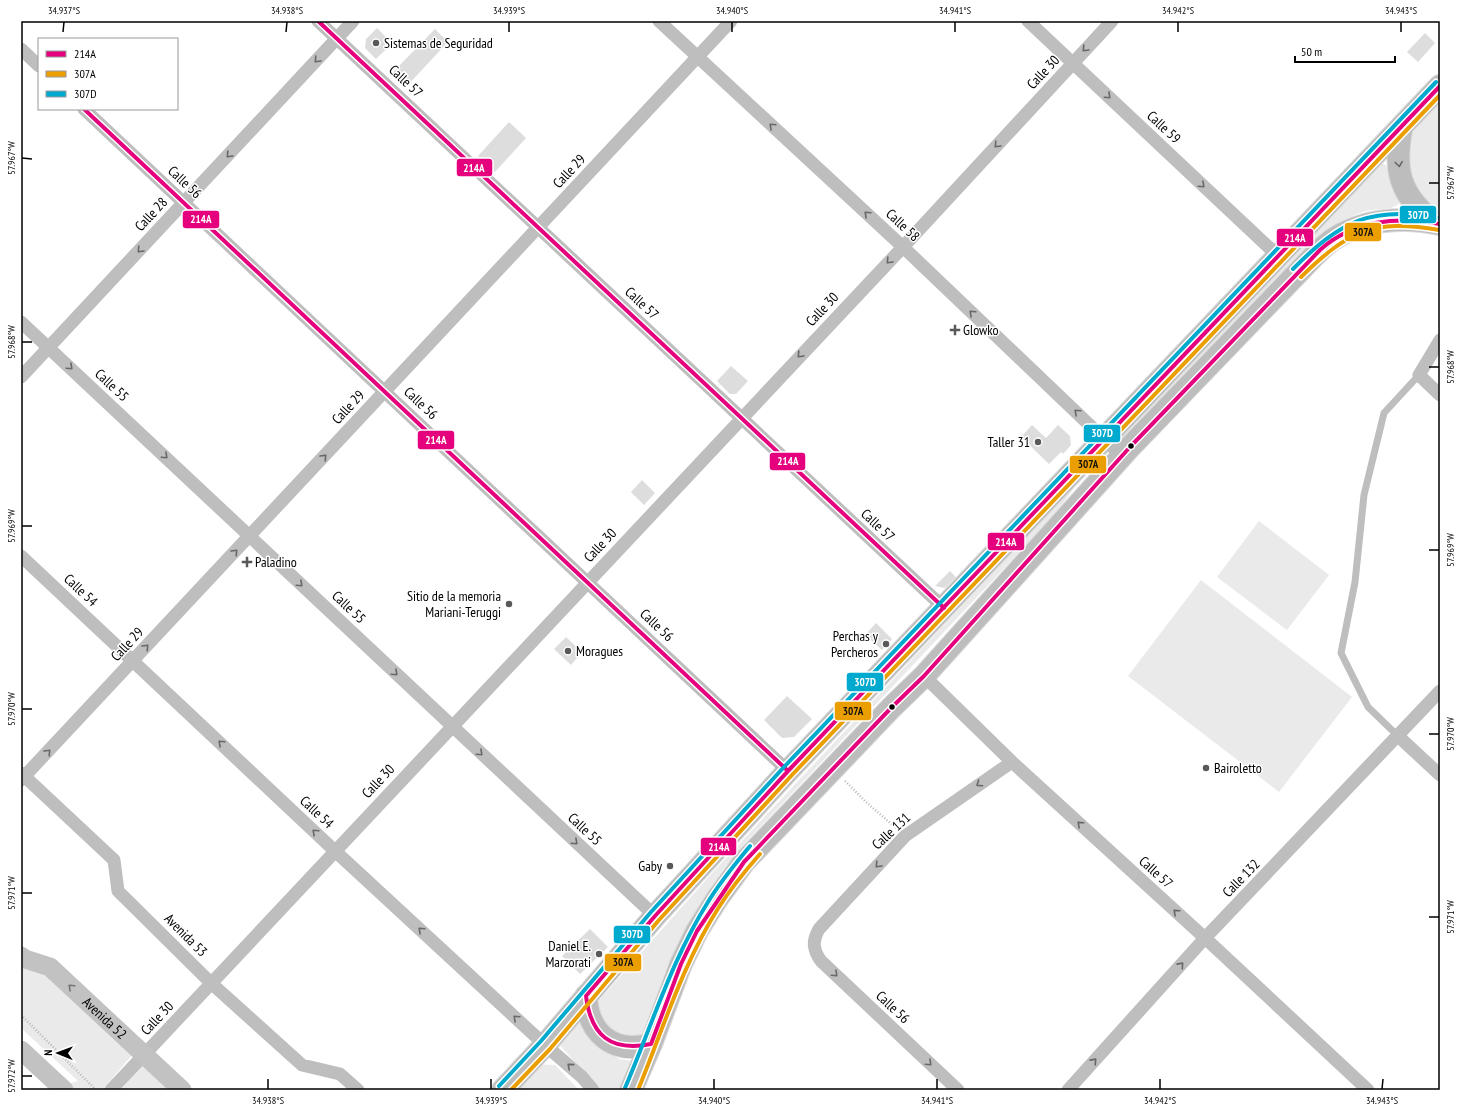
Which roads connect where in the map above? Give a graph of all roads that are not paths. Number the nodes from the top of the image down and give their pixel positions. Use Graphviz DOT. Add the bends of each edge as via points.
graph roads {
  1 [pos="318,21"];
  2 [pos="353,21"];
  3 [pos="659,21"];
  4 [pos="731,21"];
  5 [pos="1028,21"];
  6 [pos="1112,21"];
  7 [pos="337,39"];
  8 [pos="21,49"];
  9 [pos="697,57"];
  10 [pos="1073,63"];
  11 [pos="38,65"];
  12 [pos="1440,86"];
  13 [pos="85,110"];
  14 [pos="1402,126"];
  15 [pos="184,202"];
  16 [pos="1437,223"];
  17 [pos="538,227"];
  18 [pos="902,247"];
  19 [pos="1278,256"];
  20 [pos="21,322"];
  21 [pos="1440,340"];
  22 [pos="49,348"];
  23 [pos="1419,375"];
  24 [pos="21,377"];
  25 [pos="385,391"];
  26 [pos="1440,395"];
  27 [pos="741,418"];
  28 [pos="1105,438"];
  29 [pos="1122,456"];
  30 [pos="250,536"];
  31 [pos="21,556"];
  32 [pos="588,581"];
  33 [pos="944,608"];
  34 [pos="133,661"];
  35 [pos="924,676"];
  36 [pos="1440,691"];
  37 [pos="452,726"];
  38 [pos="1398,736"];
  39 [pos="1012,762"];
  40 [pos="788,771"];
  41 [pos="1440,776"];
  42 [pos="22,777"];
  43 [pos="335,851"];
  44 [pos="655,916"];
  45 [pos="1205,938"];
  46 [pos="814,943"];
  47 [pos="21,956"];
  48 [pos="211,983"];
  49 [pos="586,996"];
  50 [pos="651,1044"];
  51 [pos="545,1045"];
  52 [pos="21,1050"];
  53 [pos="144,1055"];
  54 [pos="64,1090"];
  55 [pos="111,1090"];
  56 [pos="182,1090"];
  57 [pos="358,1090"];
  58 [pos="503,1090"];
  59 [pos="593,1090"];
  60 [pos="631,1090"];
  61 [pos="958,1090"];
  62 [pos="1068,1090"];
  63 [pos="1368,1090"];
  1 -- 7 [label="street, Calle 57"];
  2 -- 7 [label="street, Calle 28"];
  3 -- 9 [label="street, Calle 58"];
  4 -- 9 [label="street, Calle 29"];
  5 -- 10 [label="street, Calle 59"];
  6 -- 10 [label="street, Calle 30, one-way"];
  7 -- 15 [label="street, Calle 28, one-way"];
  7 -- 17 [label="street, Calle 57"];
  8 -- 11 [label="street"];
  9 -- 17 [label="street, Calle 29"];
  18 -- 9 [label="street, Calle 58, one-way"];
  10 -- 18 [label="street, Calle 30, one-way"];
  10 -- 19 [label="street, Calle 59, one-way"];
  12 -- 14 [label="highway"];
  13 -- 15 [label="street, Calle 56"];
  14 -- 16 [label="highway, one-way" via="1398,144 1401,180 1410,200"];
  14 -- 19 [label="highway"];
  15 -- 22 [label="street, Calle 28, one-way"];
  15 -- 25 [label="street, Calle 56"];
  16 -- 29 [label="highway" via="1386,220 1332,240"];
  17 -- 25 [label="street, Calle 29"];
  17 -- 27 [label="street, Calle 57"];
  18 -- 27 [label="street, Calle 30, one-way"];
  28 -- 18 [label="street, Calle 58, one-way"];
  19 -- 28 [label="highway"];
  20 -- 22 [label="street, Calle 55"];
  21 -- 23 [label="street"];
  22 -- 24 [label="street, Calle 28"];
  22 -- 30 [label="street, Calle 55, one-way"];
  23 -- 26 [label="street"];
  23 -- 38 [label="lane" via="1384,413 1364,495 1356,582 1341,653 1368,707"];
  30 -- 25 [label="street, Calle 29, one-way"];
  25 -- 32 [label="street, Calle 56"];
  27 -- 32 [label="street, Calle 30"];
  27 -- 33 [label="street, Calle 57"];
  28 -- 29 [label="street, Calle 58"];
  28 -- 33 [label="highway"];
  29 -- 35 [label="highway"];
  34 -- 30 [label="street, Calle 29, one-way"];
  30 -- 37 [label="street, Calle 55, one-way"];
  31 -- 34 [label="street, Calle 54"];
  32 -- 37 [label="street, Calle 30"];
  32 -- 40 [label="street, Calle 56"];
  33 -- 40 [label="highway"];
  42 -- 34 [label="street, Calle 29, one-way"];
  43 -- 34 [label="street, Calle 54, one-way"];
  35 -- 39 [label="street, Calle 57"];
  35 -- 50 [label="highway" via="744,862 697,931 681,964"];
  36 -- 38 [label="street, Calle 132"];
  37 -- 43 [label="street, Calle 30"];
  37 -- 44 [label="street, Calle 55, one-way"];
  38 -- 41 [label="street"];
  38 -- 45 [label="street, Calle 132"];
  45 -- 39 [label="street, Calle 57, one-way"];
  39 -- 46 [label="street, Calle 131, one-way" via="905,836 819,929 814,936"];
  40 -- 44 [label="highway"];
  42 -- 48 [label="street, Avenida 53" via="114,860 118,892"];
  43 -- 48 [label="street, Calle 30"];
  51 -- 43 [label="street, Calle 54, one-way"];
  44 -- 49 [label="highway"];
  62 -- 45 [label="street, Calle 132, one-way"];
  45 -- 63 [label="street, Calle 57"];
  46 -- 61 [label="street, Calle 56, one-way" via="815,952 821,961"];
  53 -- 47 [label="street, Avenida 52, one-way" via="50,967"];
  48 -- 53 [label="street, Calle 30"];
  48 -- 57 [label="street, Avenida 53" via="302,1065 340,1074"];
  49 -- 50 [label="highway" via="590,1022 608,1041 630,1048"];
  49 -- 51 [label="highway"];
  50 -- 60 [label="highway"];
  51 -- 58 [label="highway"];
  59 -- 51 [label="street, Calle 54, one-way"];
  52 -- 54 [label="street"];
  53 -- 55 [label="street, Calle 30"];
  53 -- 56 [label="street, Avenida 52"];
}
